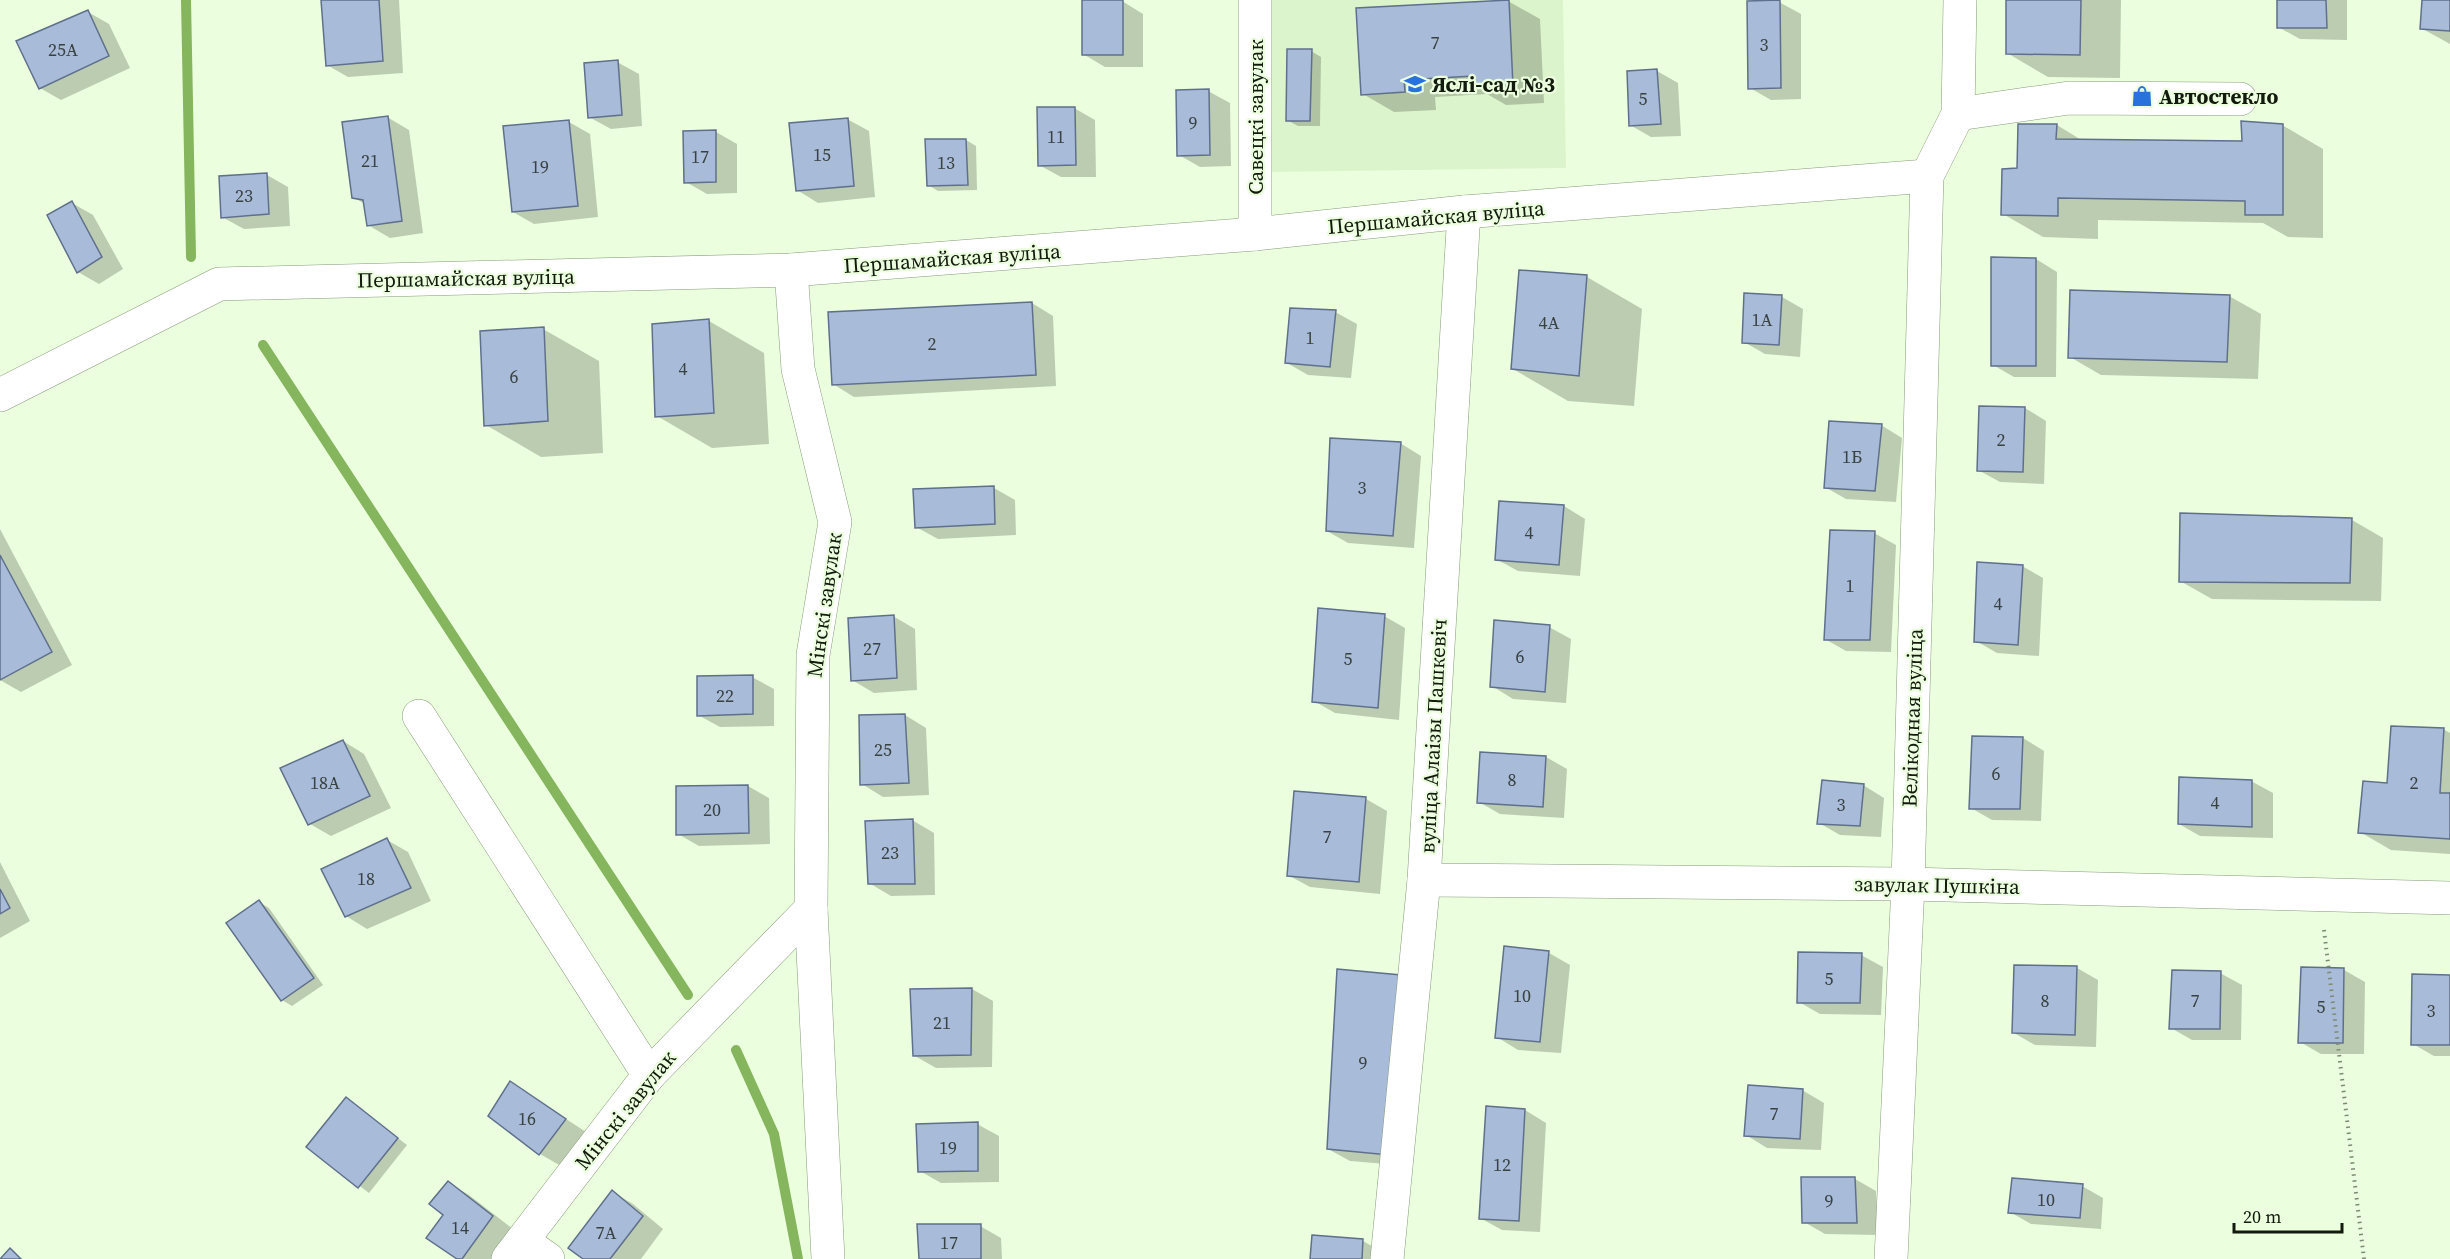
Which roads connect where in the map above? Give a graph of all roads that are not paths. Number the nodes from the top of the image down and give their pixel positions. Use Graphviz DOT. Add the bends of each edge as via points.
graph roads {
  1 [pos="1255,0"];
  2 [pos="1960,0"];
  3 [pos="2240,99"];
  4 [pos="1958,114"];
  5 [pos="1927,176"];
  6 [pos="1464,212"];
  7 [pos="1255,234"];
  8 [pos="791,270"];
  9 [pos="0,395"];
  10 [pos="419,716"];
  11 [pos="1424,880"];
  12 [pos="1908,884"];
  13 [pos="2450,898"];
  14 [pos="811,909"];
  15 [pos="649,1074"];
  16 [pos="526,1253"];
  17 [pos="828,1259"];
  18 [pos="1387,1259"];
  19 [pos="1891,1259"];
  1 -- 7 [label="street, Савецкі завулак"];
  2 -- 4 [label="street"];
  3 -- 4 [label="street" via="2069,98"];
  4 -- 5 [label="street"];
  5 -- 6 [label="street, Першамайская вуліца"];
  5 -- 12 [label="street, Велікодная вуліца"];
  6 -- 7 [label="street, Першамайская вуліца"];
  6 -- 11 [label="street, вуліца Алаізы Пашкевіч"];
  7 -- 8 [label="street, Першамайская вуліца"];
  8 -- 9 [label="street, Першамайская вуліца" via="219,284"];
  8 -- 14 [label="street, Мінскі завулак" via="798,369 835,522 813,655"];
  10 -- 15 [label="street"];
  11 -- 12 [label="street, завулак Пушкіна"];
  11 -- 18 [label="street, вуліца Алаізы Пашкевіч"];
  12 -- 13 [label="street, завулак Пушкіна"];
  12 -- 19 [label="street, Велікодная вуліца"];
  14 -- 15 [label="street, Мінскі завулак"];
  14 -- 17 [label="street, Мінскі завулак"];
  15 -- 16 [label="street, Мінскі завулак"];
}
